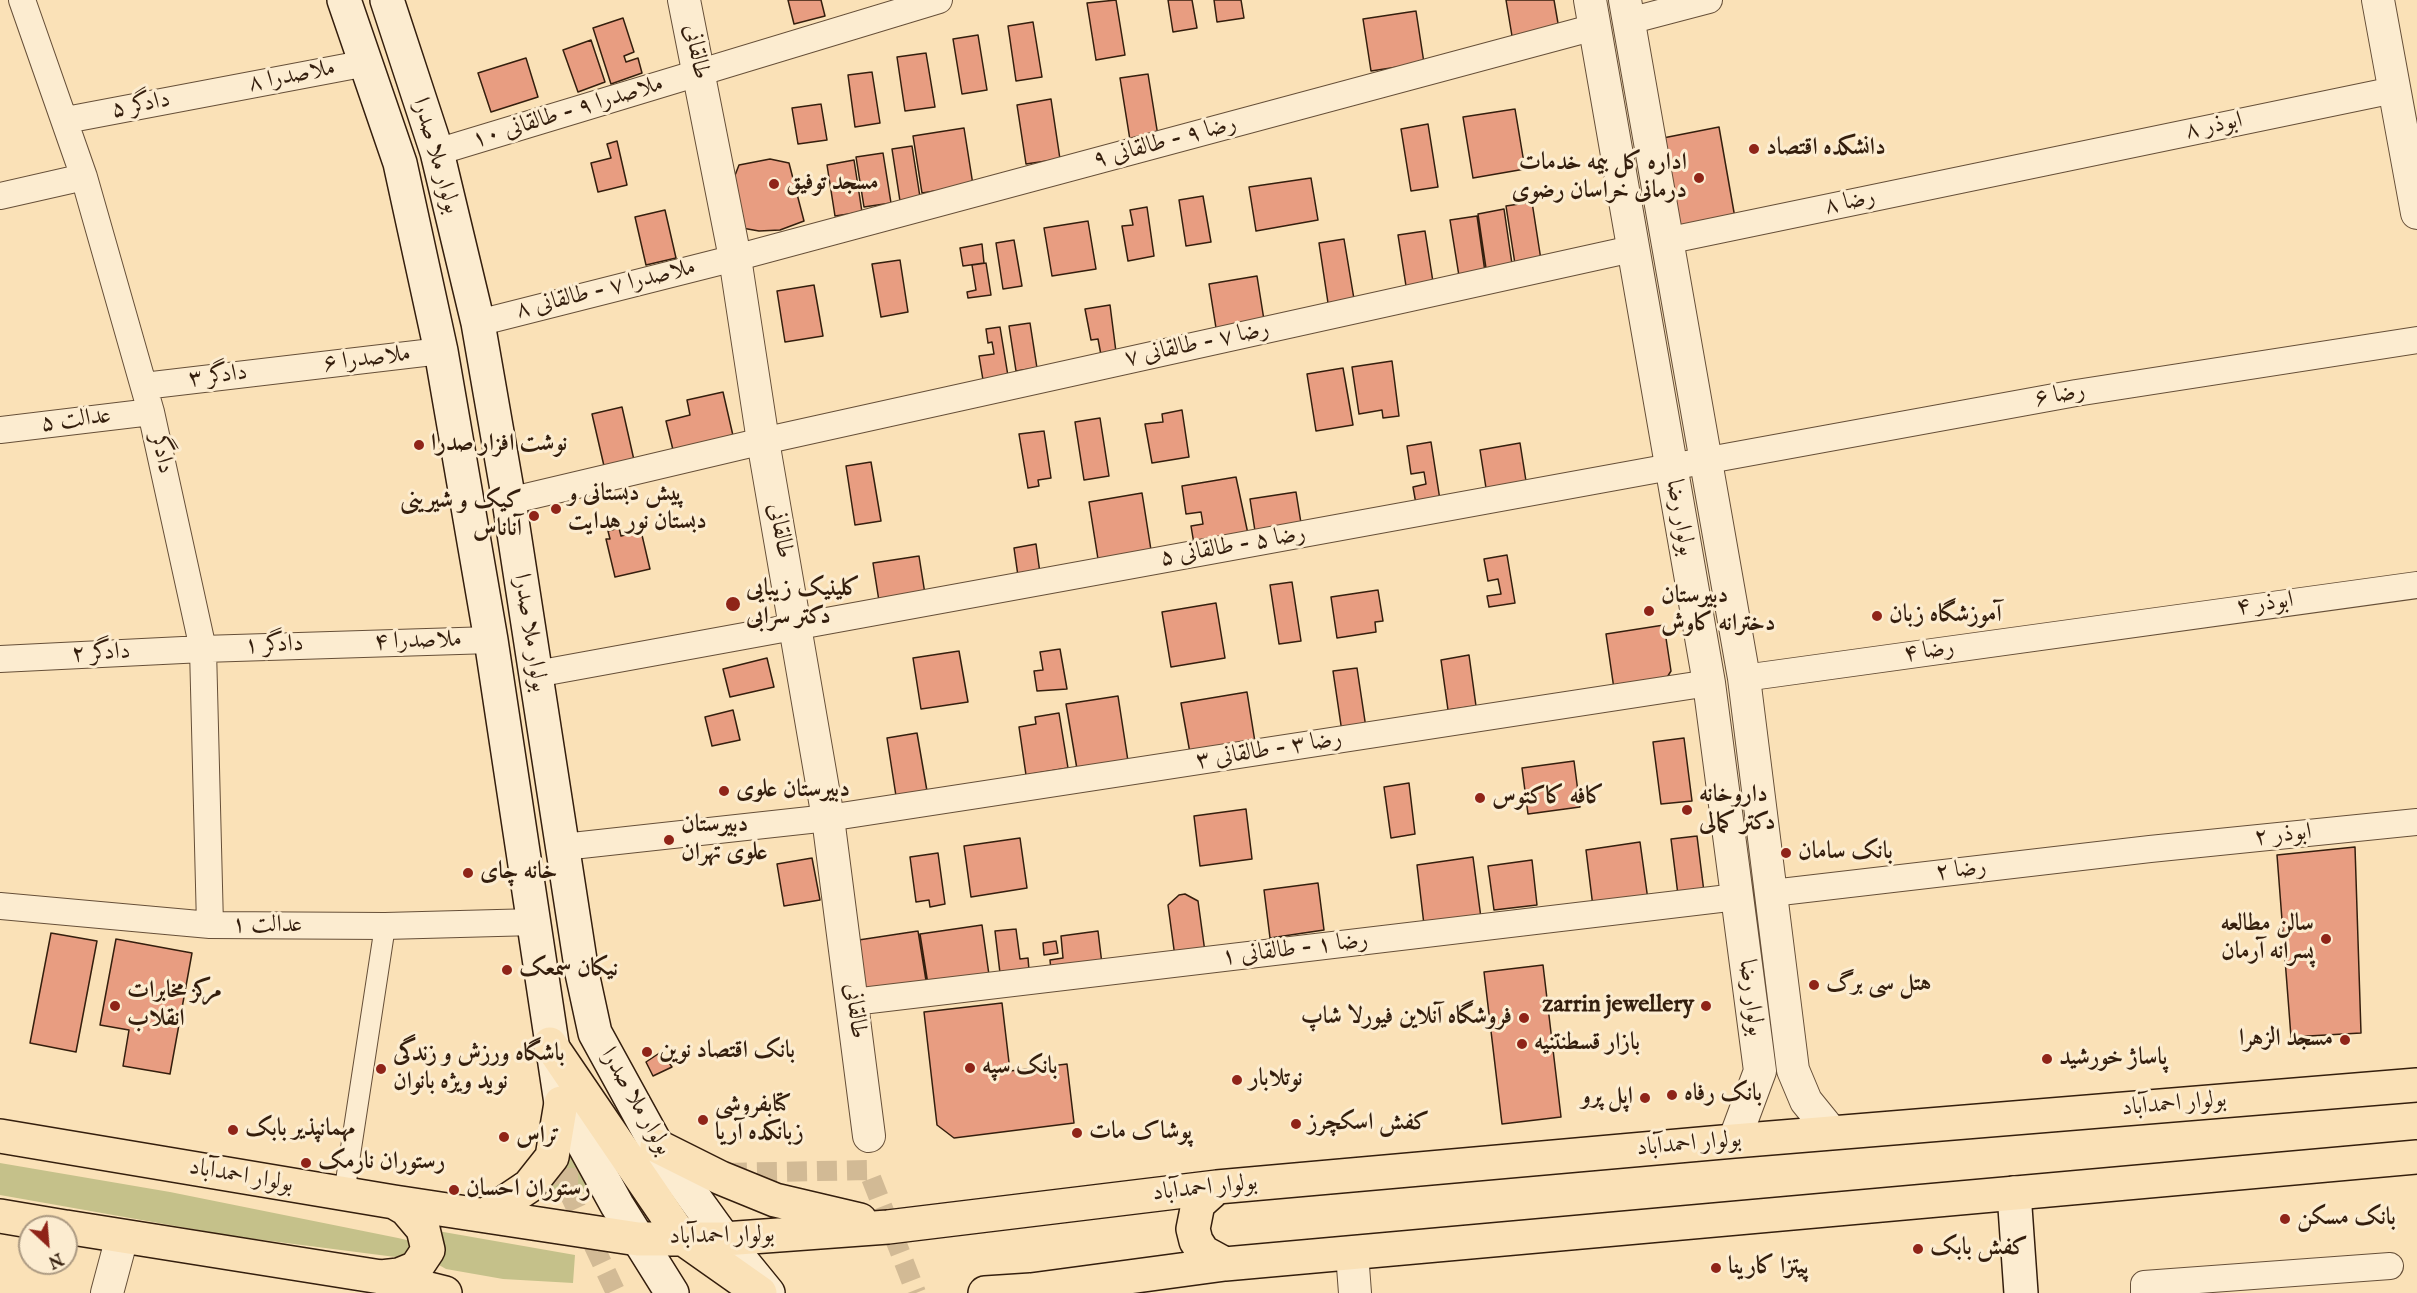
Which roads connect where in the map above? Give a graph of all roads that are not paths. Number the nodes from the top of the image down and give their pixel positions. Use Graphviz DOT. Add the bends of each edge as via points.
graph roads {
  1 [pos="22,0"];
  2 [pos="344,0"];
  3 [pos="387,0"];
  4 [pos="684,0"];
  5 [pos="939,0"];
  6 [pos="1709,0"];
  7 [pos="2378,0"];
  8 [pos="1627,10"];
  9 [pos="1592,14"];
  10 [pos="367,63"];
  11 [pos="699,73"];
  12 [pos="2406,87"];
  13 [pos="216,92"];
  14 [pos="66,120"];
  15 [pos="437,152"];
  16 [pos="2034,164"];
  17 [pos="84,177"];
  18 [pos="0,196"];
  19 [pos="2417,213"];
  20 [pos="1666,241"];
  21 [pos="1632,249"];
  22 [pos="735,258"];
  23 [pos="478,322"];
  24 [pos="2417,340"];
  25 [pos="441,351"];
  26 [pos="292,368"];
  27 [pos="144,386"];
  28 [pos="151,412"];
  29 [pos="0,430"];
  30 [pos="763,441"];
  31 [pos="1704,461"];
  32 [pos="1670,467"];
  33 [pos="508,501"];
  34 [pos="2417,585"];
  35 [pos="2114,626"];
  36 [pos="796,627"];
  37 [pos="491,640"];
  38 [pos="346,644"];
  39 [pos="203,649"];
  40 [pos="0,659"];
  41 [pos="536,674"];
  42 [pos="1744,678"];
  43 [pos="1709,683"];
  44 [pos="828,818"];
  45 [pos="2417,822"];
  46 [pos="563,847"];
  47 [pos="2150,849"];
  48 [pos="1772,893"];
  49 [pos="1737,897"];
  50 [pos="0,906"];
  51 [pos="534,922"];
  52 [pos="210,925"];
  53 [pos="385,926"];
  54 [pos="853,1002"];
  55 [pos="595,1032"];
  56 [pos="550,1044"];
  57 [pos="1793,1070"];
  58 [pos="1760,1071"];
  59 [pos="2417,1085"];
  60 [pos="561,1103"];
  61 [pos="1832,1133"];
  62 [pos="0,1136"];
  63 [pos="869,1136"];
  64 [pos="1734,1141"];
  65 [pos="657,1146"];
  66 [pos="2417,1157"];
  67 [pos="1217,1187"];
  68 [pos="2014,1193"];
  69 [pos="344,1194"];
  70 [pos="394,1202"];
  71 [pos="486,1215"];
  72 [pos="0,1216"];
  73 [pos="18,1219"];
  74 [pos="888,1227"];
  75 [pos="78,1229"];
  76 [pos="122,1237"];
  77 [pos="682,1238"];
  78 [pos="638,1239"];
  79 [pos="724,1239"];
  80 [pos="1352,1253"];
  81 [pos="1225,1264"];
  82 [pos="2390,1266"];
  83 [pos="381,1277"];
  84 [pos="2144,1289"];
  85 [pos="1028,1291"];
  86 [pos="107,1293"];
  87 [pos="445,1293"];
  88 [pos="672,1293"];
  89 [pos="760,1293"];
  90 [pos="768,1293"];
  91 [pos="985,1293"];
  92 [pos="1354,1293"];
  93 [pos="2021,1293"];
  1 -- 14 [label="street, دادگر"];
  2 -- 10 [label="main road, بولوار ملا صدرا"];
  3 -- 15 [label="main road, بولوار ملا صدرا"];
  4 -- 11 [label="street, طالقانی"];
  5 -- 11 [label="street, ملاصدرا ۹ - طالقانی ۱۰"];
  6 -- 8 [label="street"];
  7 -- 12 [label="street"];
  8 -- 9 [label="street"];
  8 -- 20 [label="street, بولوار رضا"];
  9 -- 21 [label="street, بولوار رضا"];
  9 -- 22 [label="street, رضا ۹ - طالقانی ۹"];
  10 -- 13 [label="street, ملاصدرا ۸"];
  10 -- 25 [label="main road, بولوار ملا صدرا" via="400,163"];
  11 -- 15 [label="street, ملاصدرا ۹ - طالقانی ۱۰"];
  11 -- 22 [label="street, طالقانی"];
  12 -- 16 [label="street, ابوذر ۸"];
  12 -- 19 [label="street"];
  13 -- 14 [label="street, دادگر ۵"];
  14 -- 17 [label="street, دادگر"];
  15 -- 23 [label="main road, بولوار ملا صدرا"];
  16 -- 20 [label="street, رضا ۸"];
  17 -- 18 [label="street"];
  17 -- 27 [label="street, دادگر"];
  20 -- 31 [label="street, بولوار رضا"];
  21 -- 30 [label="street, رضا ۷ - طالقانی ۷"];
  21 -- 32 [label="street, بولوار رضا"];
  22 -- 23 [label="street, ملاصدرا ۷ - طالقانی ۸"];
  22 -- 30 [label="street, طالقانی"];
  23 -- 33 [label="main road, بولوار ملا صدرا"];
  24 -- 31 [label="street, رضا ۶" via="2076,393"];
  25 -- 26 [label="street, ملاصدرا ۶"];
  25 -- 37 [label="main road, بولوار ملا صدرا"];
  26 -- 27 [label="street, دادگر ۳"];
  27 -- 28 [label="street, دادگر"];
  28 -- 29 [label="street, عدالت ۵"];
  28 -- 39 [label="street, دادگر"];
  30 -- 33 [label="street, رضا ۷ - طالقانی ۷"];
  30 -- 36 [label="street, طالقانی"];
  31 -- 32 [label="street, رضا ۶"];
  31 -- 42 [label="street, بولوار رضا"];
  32 -- 36 [label="street, رضا ۵ - طالقانی ۵"];
  32 -- 43 [label="street, بولوار رضا"];
  33 -- 41 [label="main road, بولوار ملا صدرا"];
  34 -- 35 [label="street, ابوذر ۴"];
  35 -- 42 [label="street, رضا ۴"];
  36 -- 41 [label="street, رضا ۵ - طالقانی ۵"];
  36 -- 44 [label="street, طالقانی"];
  37 -- 38 [label="street, ملاصدرا ۴"];
  37 -- 51 [label="main road, بولوار ملا صدرا"];
  38 -- 39 [label="street, دادگر ۱"];
  39 -- 40 [label="street, دادگر ۲"];
  39 -- 52 [label="street, دادگر"];
  41 -- 46 [label="main road, بولوار ملا صدرا"];
  42 -- 48 [label="street, بولوار رضا"];
  43 -- 44 [label="street, رضا ۳ - طالقانی ۳"];
  43 -- 49 [label="street, بولوار رضا"];
  44 -- 46 [label="street, رضا ۳ - طالقانی ۳"];
  44 -- 54 [label="street, طالقانی"];
  45 -- 47 [label="street, ابوذر ۲"];
  46 -- 55 [label="main road, بولوار ملا صدرا"];
  47 -- 48 [label="street, رضا ۲"];
  48 -- 57 [label="street, بولوار رضا"];
  49 -- 54 [label="street, رضا ۱ - طالقانی ۱"];
  49 -- 58 [label="street, بولوار رضا"];
  50 -- 52 [label="street, عدالت ۱"];
  51 -- 53 [label="street, عدالت ۱"];
  51 -- 56 [label="main road, بولوار ملا صدرا"];
  52 -- 53 [label="street, عدالت ۱"];
  53 -- 69 [label="street"];
  54 -- 63 [label="street, طالقانی"];
  55 -- 56 [label="main road" via="581,1049 560,1050"];
  55 -- 65 [label="main road, بولوار ملا صدرا"];
  56 -- 60 [label="main road, بولوار ملا صدرا"];
  56 -- 77 [label="main road"];
  57 -- 58 [label="street" via="1781,1083 1772,1083"];
  57 -- 61 [label="street, بولوار رضا" via="1806,1101"];
  58 -- 64 [label="street, بولوار رضا"];
  59 -- 61 [label="main road, بولوار احمدآباد"];
  60 -- 71 [label="main road" via="552,1156 529,1186"];
  60 -- 78 [label="main road, بولوار ملا صدرا"];
  61 -- 64 [label="main road, بولوار احمدآباد"];
  62 -- 69 [label="main road, بولوار احمدآباد"];
  64 -- 67 [label="main road, بولوار احمدآباد"];
  65 -- 74 [label="main road" via="775,1200"];
  65 -- 79 [label="main road, بولوار ملا صدرا"];
  66 -- 68 [label="main road"];
  67 -- 74 [label="main road, بولوار احمدآباد"];
  67 -- 81 [label="main road" via="1198,1204 1193,1228 1203,1252"];
  68 -- 80 [label="main road"];
  68 -- 93 [label="main road"];
  69 -- 70 [label="main road, بولوار احمدآباد"];
  70 -- 71 [label="main road, بولوار احمدآباد"];
  70 -- 83 [label="main road" via="406,1209 423,1229 428,1250 416,1268"];
  71 -- 78 [label="main road, بولوار احمدآباد"];
  72 -- 73 [label="main road"];
  74 -- 79 [label="main road, بولوار احمدآباد"];
  75 -- 76 [label="main road"];
  76 -- 83 [label="main road"];
  76 -- 86 [label="street"];
  77 -- 78 [label="main road, بولوار احمدآباد"];
  77 -- 79 [label="main road, بولوار احمدآباد"];
  77 -- 89 [label="main road"];
  78 -- 88 [label="main road, بولوار ملا صدرا"];
  79 -- 90 [label="main road, بولوار ملا صدرا"];
  80 -- 81 [label="main road"];
  80 -- 92 [label="street"];
  81 -- 85 [label="main road"];
  82 -- 84 [label="street"];
  83 -- 87 [label="main road"];
  85 -- 91 [label="main road"];
}
